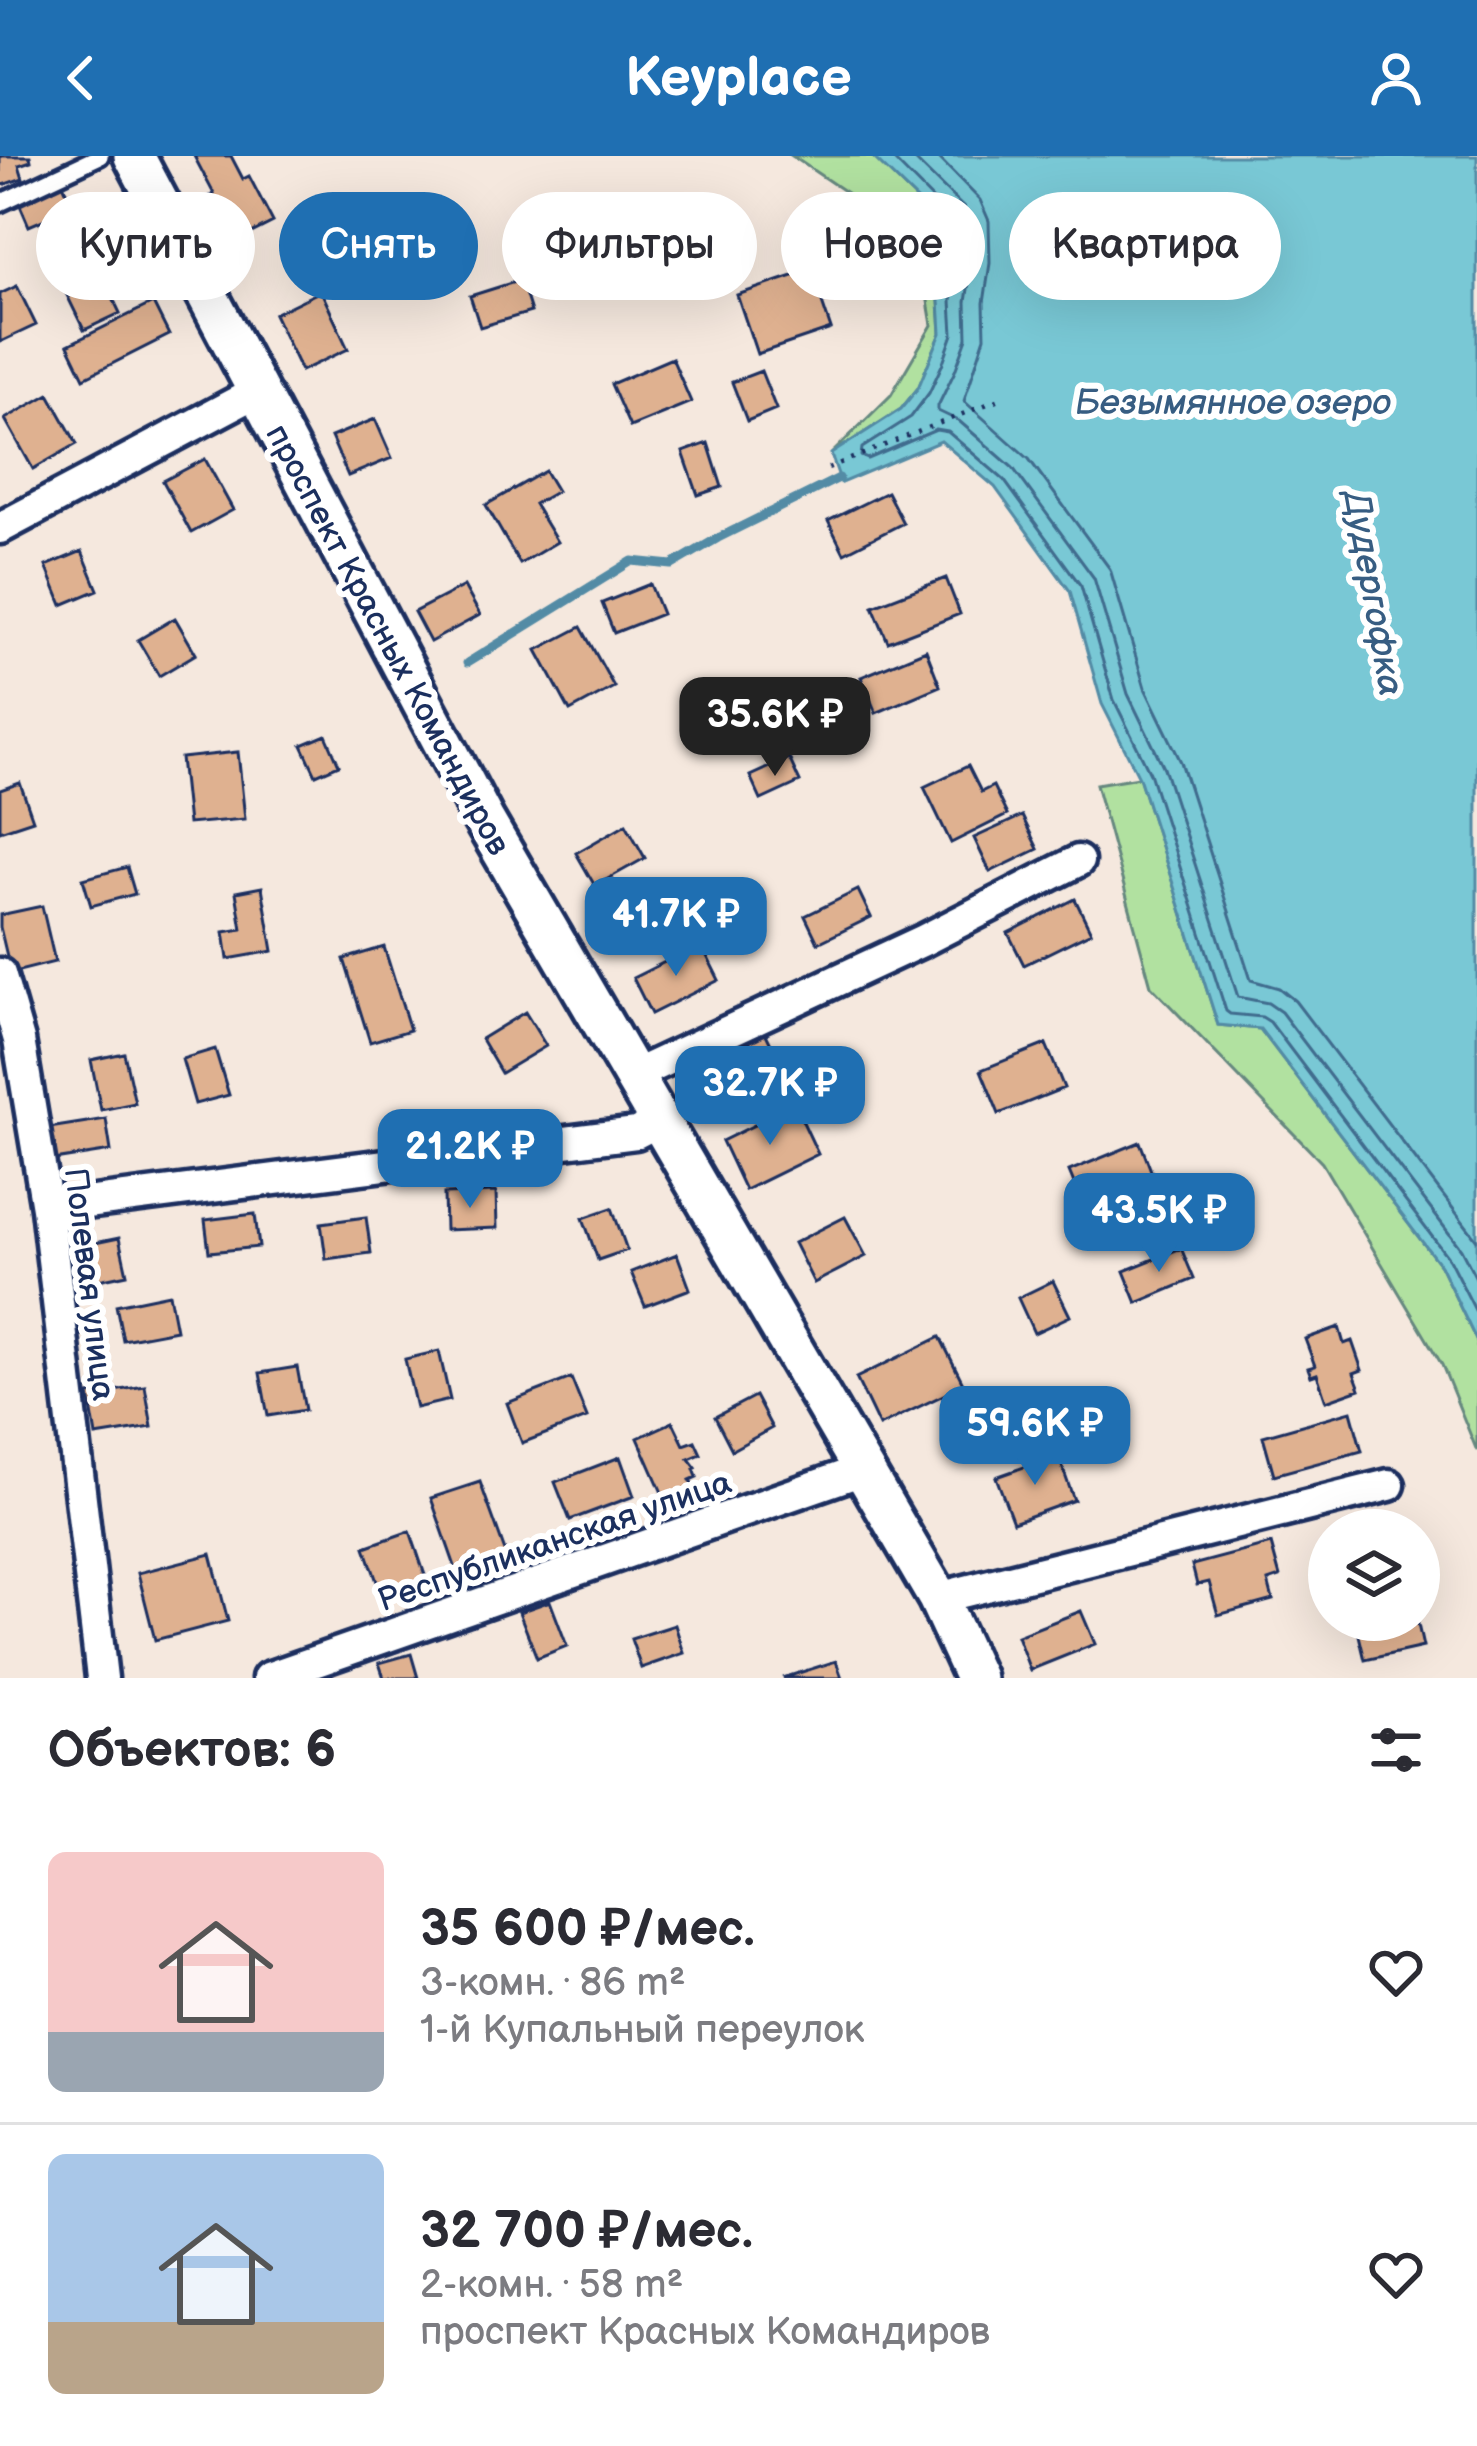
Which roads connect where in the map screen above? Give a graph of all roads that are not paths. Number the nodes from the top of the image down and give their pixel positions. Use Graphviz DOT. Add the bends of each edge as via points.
graph roads {
  1 [pos="100,156"];
  2 [pos="134,156"];
  3 [pos="0,203"];
  4 [pos="256,392"];
  5 [pos="0,528"];
  6 [pos="1078,861"];
  7 [pos="0,974"];
  8 [pos="634,1076"];
  9 [pos="661,1120"];
  10 [pos="47,1208"];
  11 [pos="865,1469"];
  12 [pos="1389,1485"];
  13 [pos="938,1598"];
  14 [pos="102,1678"];
  15 [pos="268,1678"];
  16 [pos="975,1678"];
  1 -- 3 [label="lane"];
  2 -- 4 [label="street, проспект Красных Командиров"];
  4 -- 5 [label="street"];
  4 -- 8 [label="street, проспект Красных Командиров" via="484,820"];
  6 -- 8 [label="street"];
  7 -- 10 [label="street, Полевая улица"];
  8 -- 9 [label="street, проспект Красных Командиров"];
  9 -- 10 [label="street" via="635,1133"];
  9 -- 11 [label="street, проспект Красных Командиров"];
  10 -- 14 [label="street, Полевая улица"];
  11 -- 13 [label="street, проспект Красных Командиров"];
  11 -- 15 [label="street, Республиканская улица"];
  12 -- 13 [label="street"];
  13 -- 16 [label="street, проспект Красных Командиров"];
}
